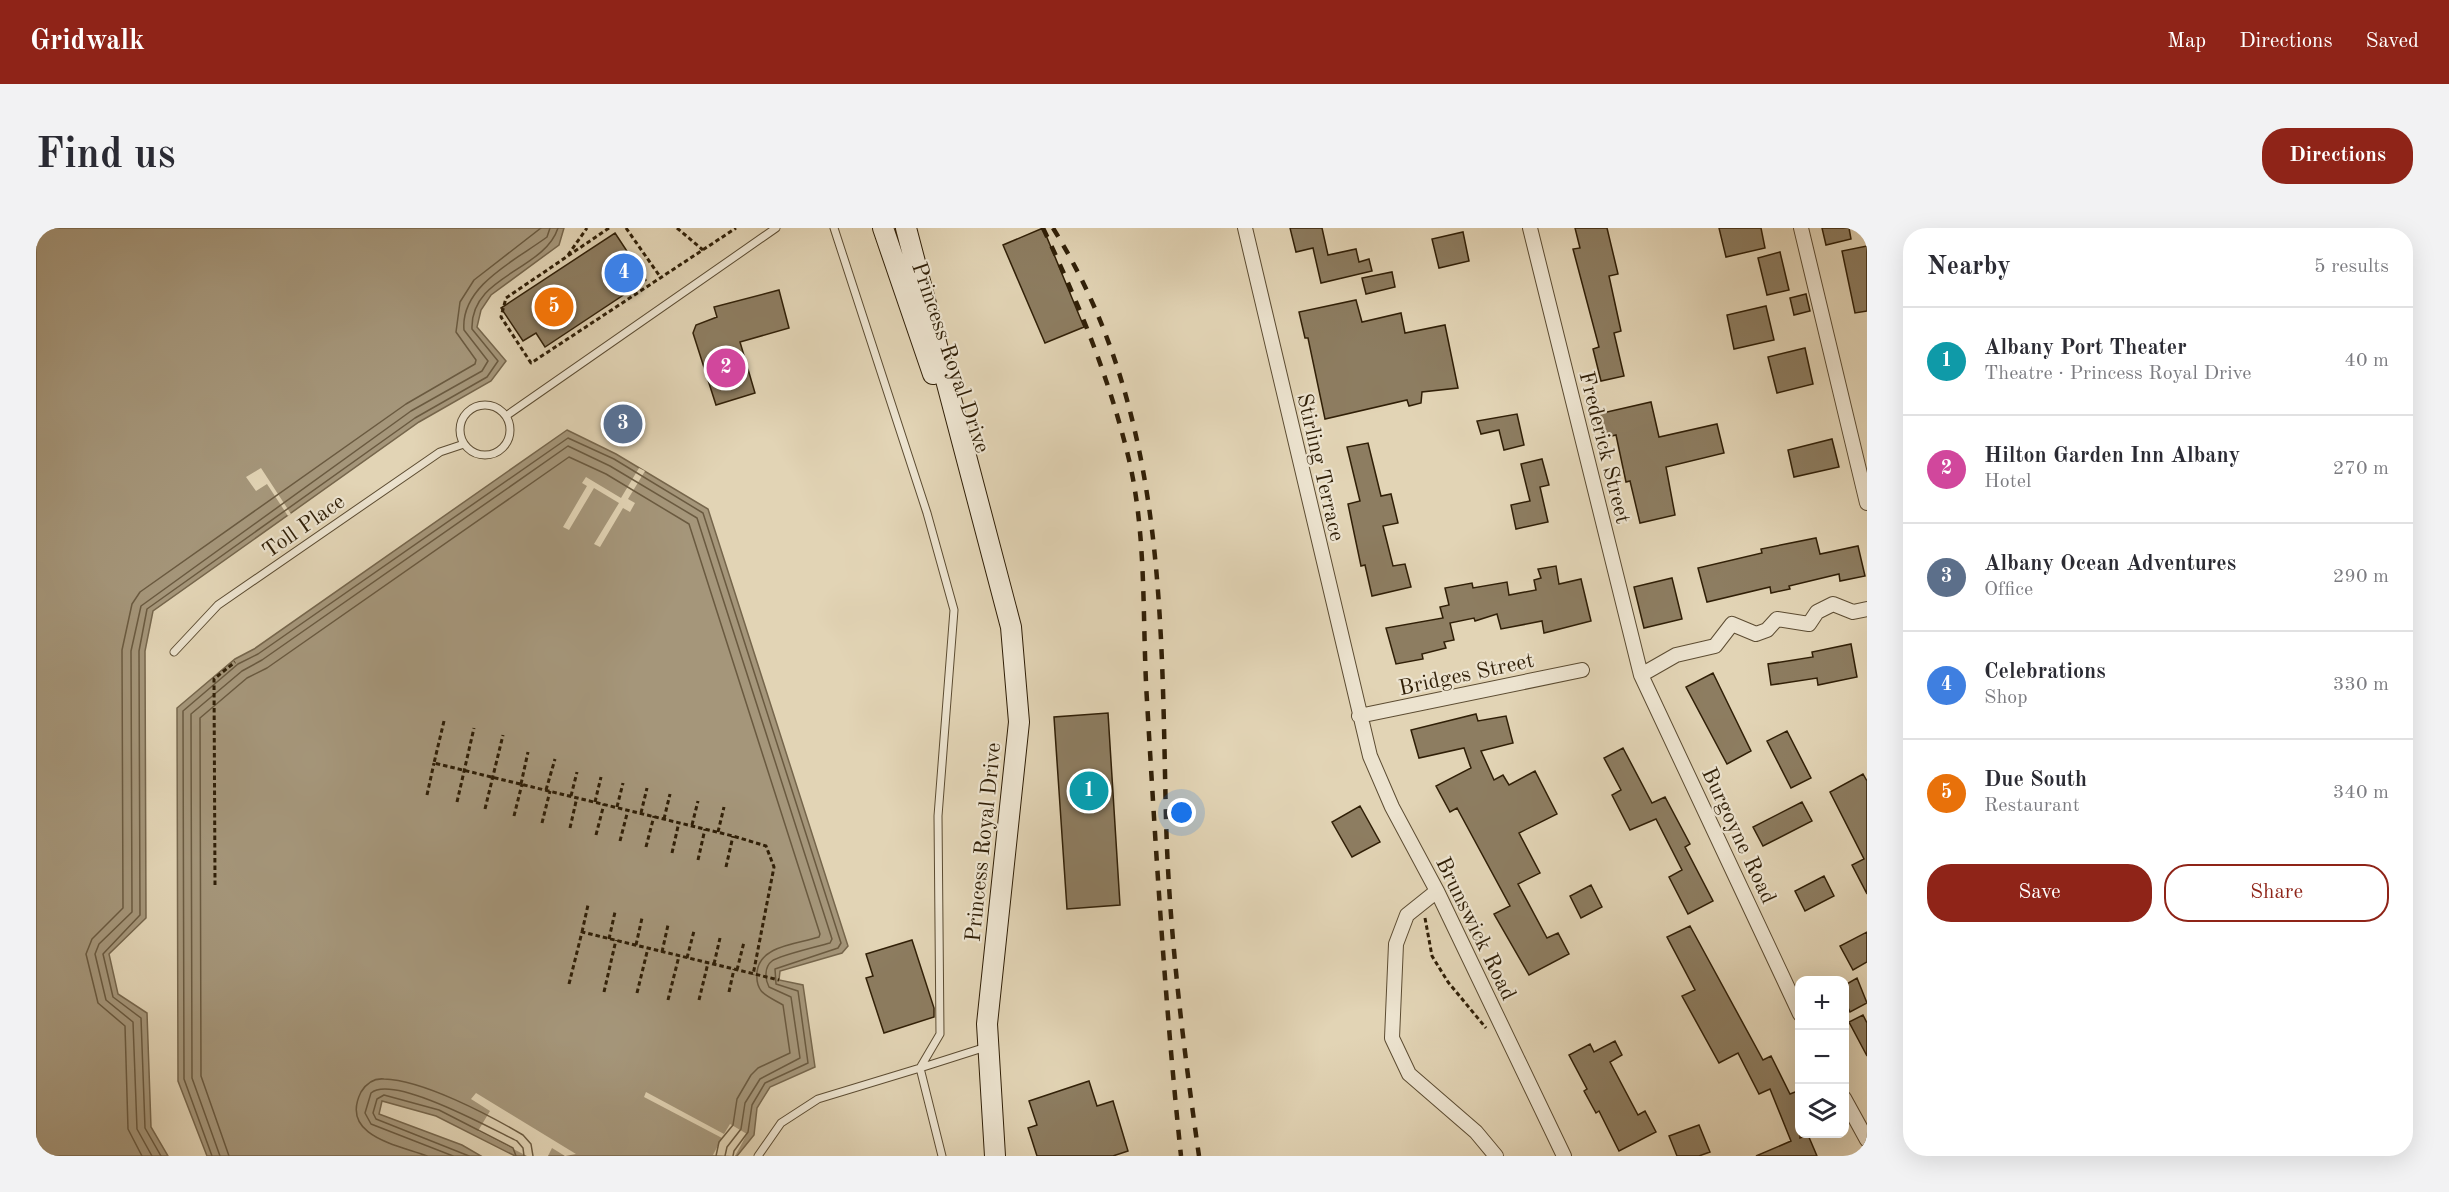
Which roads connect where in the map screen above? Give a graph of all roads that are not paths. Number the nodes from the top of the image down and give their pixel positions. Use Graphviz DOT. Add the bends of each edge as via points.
graph roads {
  1 [pos="777,228"];
  2 [pos="834,228"];
  3 [pos="883,228"];
  4 [pos="906,228"];
  5 [pos="1245,228"];
  6 [pos="1530,228"];
  7 [pos="1801,228"];
  8 [pos="506,416"];
  9 [pos="464,444"];
  10 [pos="1867,503"];
  11 [pos="989,535"];
  12 [pos="1867,609"];
  13 [pos="174,652"];
  14 [pos="1582,670"];
  15 [pos="1641,675"];
  16 [pos="1359,716"];
  17 [pos="1433,894"];
  18 [pos="1795,1003"];
  19 [pos="988,1047"];
  20 [pos="920,1068"];
  21 [pos="1849,1106"];
  22 [pos="1867,1140"];
  23 [pos="758,1156"];
  24 [pos="942,1156"];
  25 [pos="995,1156"];
  26 [pos="1496,1156"];
  27 [pos="1564,1156"];
  1 -- 8 [label="lane"];
  2 -- 20 [label="lane" via="927,513 954,610 938,816 940,1034"];
  3 -- 11 [label="main road, Princess Royal Drive"];
  4 -- 11 [label="main road, Princess Royal Drive"];
  5 -- 16 [label="street, Stirling Terrace"];
  6 -- 15 [label="street, Frederick Street"];
  7 -- 10 [label="street"];
  8 -- 9 [label="lane" via="494,407 471,410 460,429"];
  8 -- 9 [label="lane" via="510,433 502,448 487,455"];
  9 -- 13 [label="lane, Toll Place" via="440,452 218,605"];
  11 -- 19 [label="main road, Princess Royal Drive" via="1011,627 1019,722 987,1024"];
  12 -- 15 [label="street" via="1853,612 1833,604 1817,612 1809,624 1777,619 1767,630 1756,634 1732,624 1715,646 1676,655"];
  14 -- 16 [label="street, Bridges Street"];
  15 -- 18 [label="street, Burgoyne Road"];
  16 -- 17 [label="street, Brunswick Road" via="1370,756"];
  17 -- 26 [label="street" via="1407,915 1396,944 1392,1038 1409,1074 1476,1132"];
  17 -- 27 [label="street, Brunswick Road"];
  19 -- 20 [label="lane"];
  19 -- 25 [label="main road, Princess Royal Drive"];
  20 -- 23 [label="lane" via="818,1099 781,1123"];
  20 -- 24 [label="lane"];
  21 -- 22 [label="street"];
}
